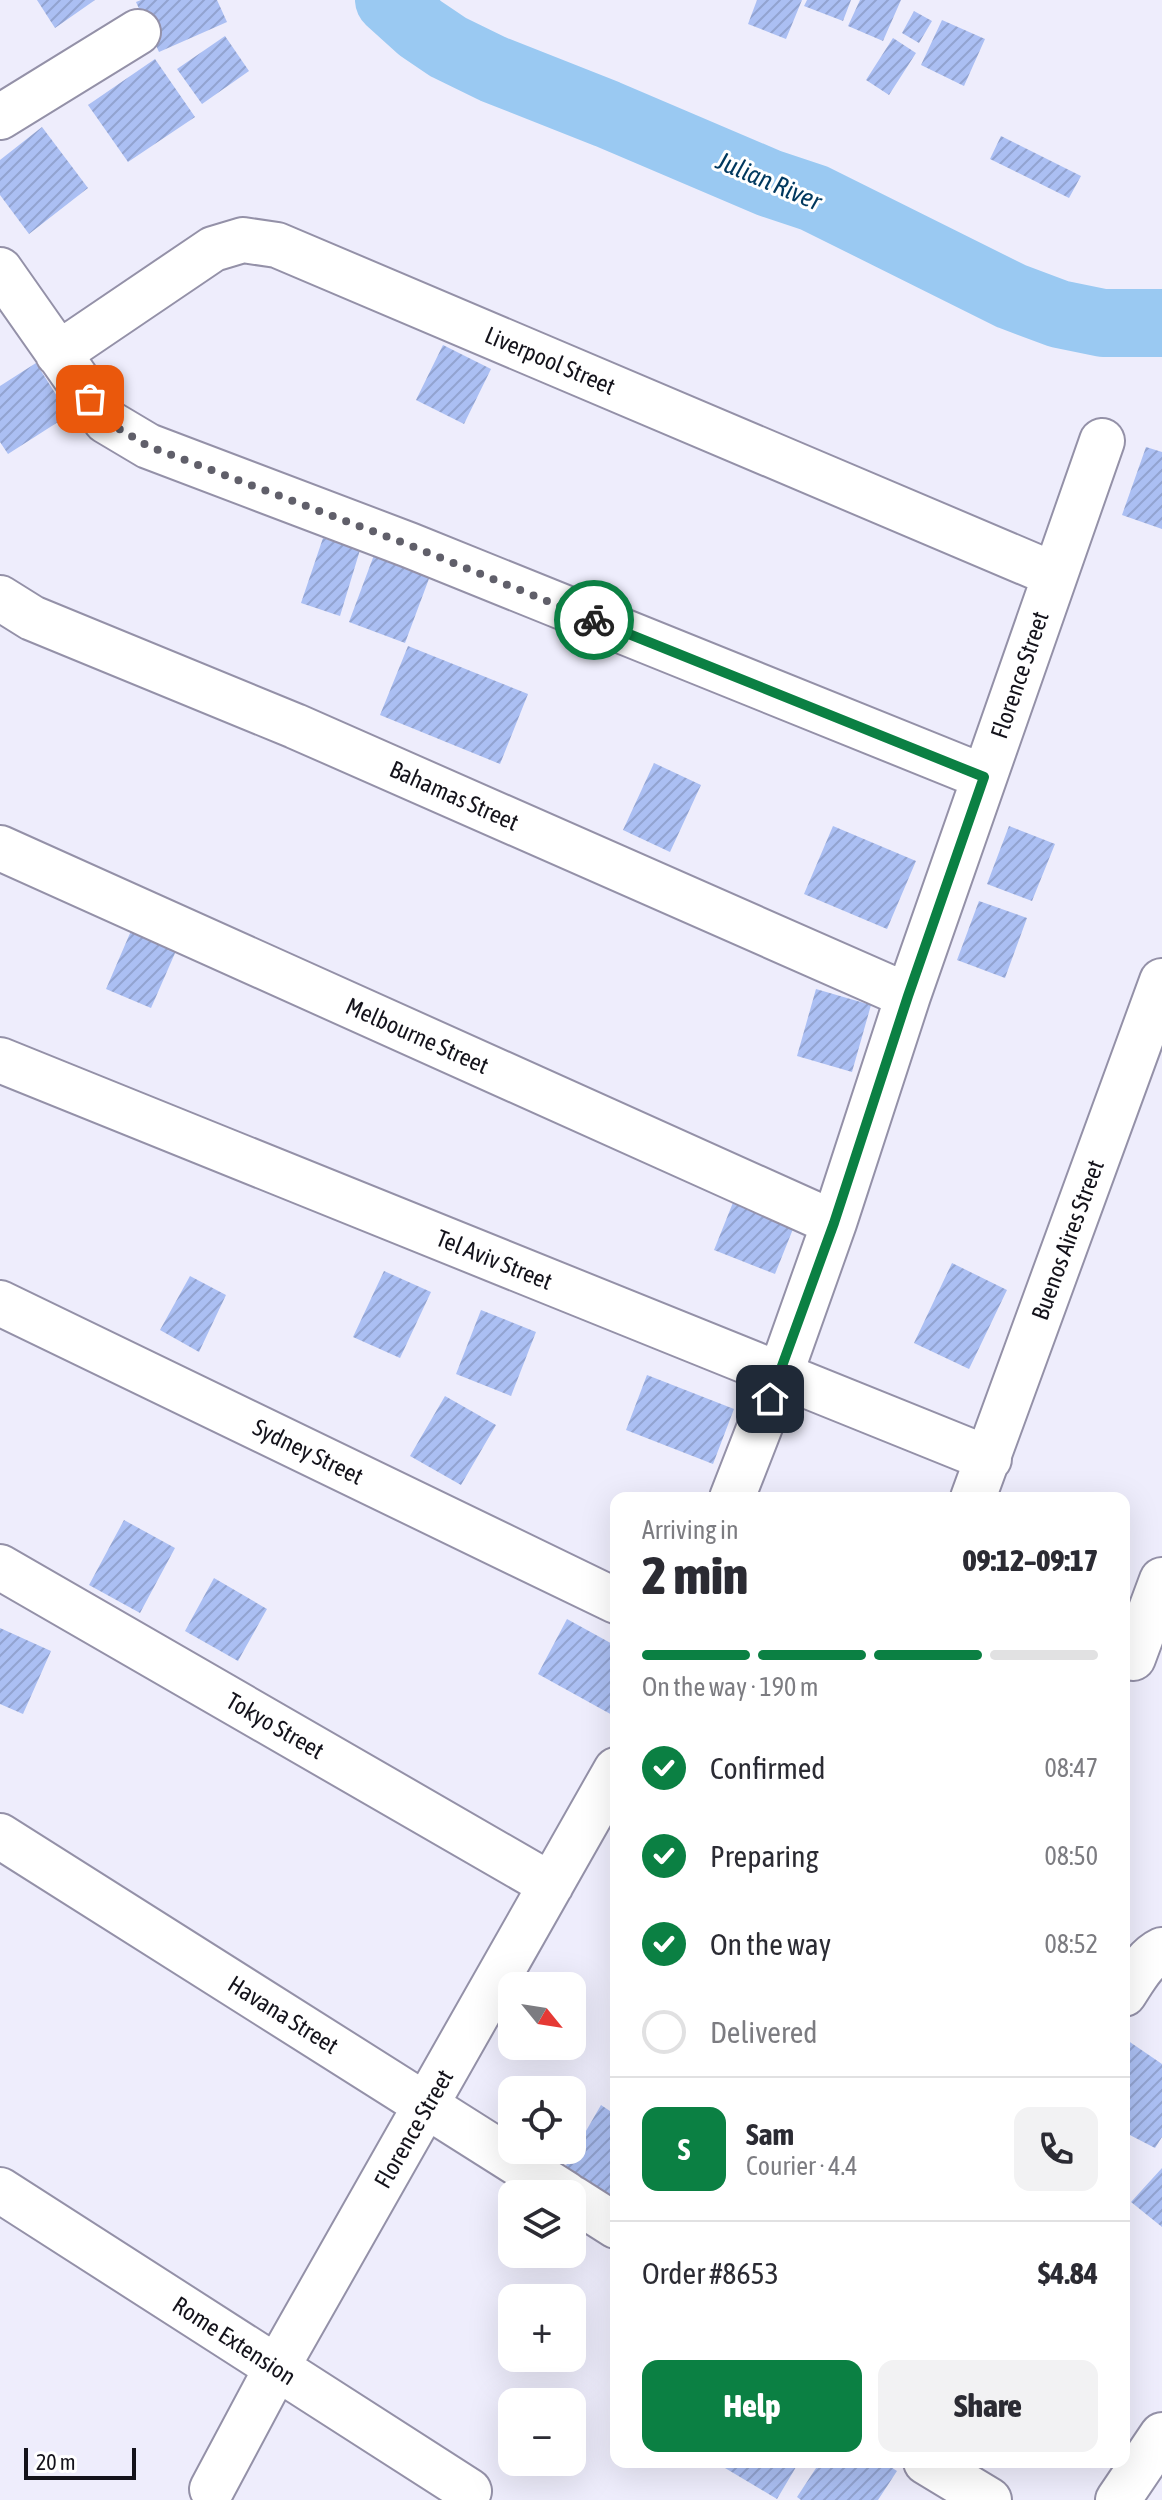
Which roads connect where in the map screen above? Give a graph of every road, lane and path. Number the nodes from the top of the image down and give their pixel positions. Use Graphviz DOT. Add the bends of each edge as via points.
graph roads {
  1 [pos="138,32"];
  2 [pos="0,117"];
  3 [pos="0,270"];
  4 [pos="58,354"];
  5 [pos="1102,441"];
  6 [pos="1055,575"];
  7 [pos="0,598"];
  8 [pos="984,777"];
  9 [pos="0,848"];
  10 [pos="1162,981"];
  11 [pos="908,996"];
  12 [pos="0,1060"];
  13 [pos="834,1223"];
  14 [pos="0,1303"];
  15 [pos="780,1375"];
  16 [pos="981,1478"];
  17 [pos="734,1492"];
  18 [pos="0,1567"];
  19 [pos="1162,1580"];
  20 [pos="610,1598"];
  21 [pos="1140,1662"];
  22 [pos="610,1781"];
  23 [pos="0,1836"];
  24 [pos="551,1885"];
  25 [pos="1162,1950"];
  26 [pos="1130,1984"];
  27 [pos="428,2106"];
  28 [pos="544,2180"];
  29 [pos="0,2190"];
  30 [pos="586,2207"];
  31 [pos="610,2222"];
  32 [pos="276,2369"];
  33 [pos="1162,2435"];
  34 [pos="936,2468"];
  35 [pos="212,2489"];
  36 [pos="469,2491"];
  37 [pos="989,2500"];
  38 [pos="1118,2500"];
  1 -- 2 [label="street"];
  3 -- 4 [label="street"];
  4 -- 6 [label="street, Liverpool Street" via="213,249 243,240 277,245"];
  4 -- 8 [label="street" via="106,421 148,446 409,545"];
  5 -- 6 [label="street, Florence Street"];
  6 -- 8 [label="street, Florence Street"];
  7 -- 11 [label="street, Bahamas Street" via="32,618 295,726"];
  8 -- 11 [label="street, Florence Street"];
  9 -- 13 [label="street, Melbourne Street"];
  10 -- 16 [label="street, Buenos Aires Street"];
  11 -- 13 [label="street, Florence Street"];
  12 -- 15 [label="street, Tel Aviv Street"];
  13 -- 15 [label="street, Florence Street"];
  14 -- 20 [label="street, Sydney Street"];
  15 -- 16 [label="street, Tel Aviv Street"];
  15 -- 17 [label="street, Florence Street"];
  18 -- 24 [label="street, Tokyo Street"];
  19 -- 21 [label="street"];
  22 -- 24 [label="street, Florence Street"];
  23 -- 27 [label="street, Havana Street"];
  24 -- 27 [label="street, Florence Street"];
  25 -- 26 [label="street"];
  27 -- 28 [label="street, Havana Street"];
  27 -- 32 [label="street, Florence Street"];
  29 -- 32 [label="street, Rome Extension"];
  30 -- 31 [label="street"];
  32 -- 35 [label="street, Florence Street"];
  32 -- 36 [label="street, Rome Extension"];
  33 -- 38 [label="street"];
  34 -- 37 [label="street"];
}
